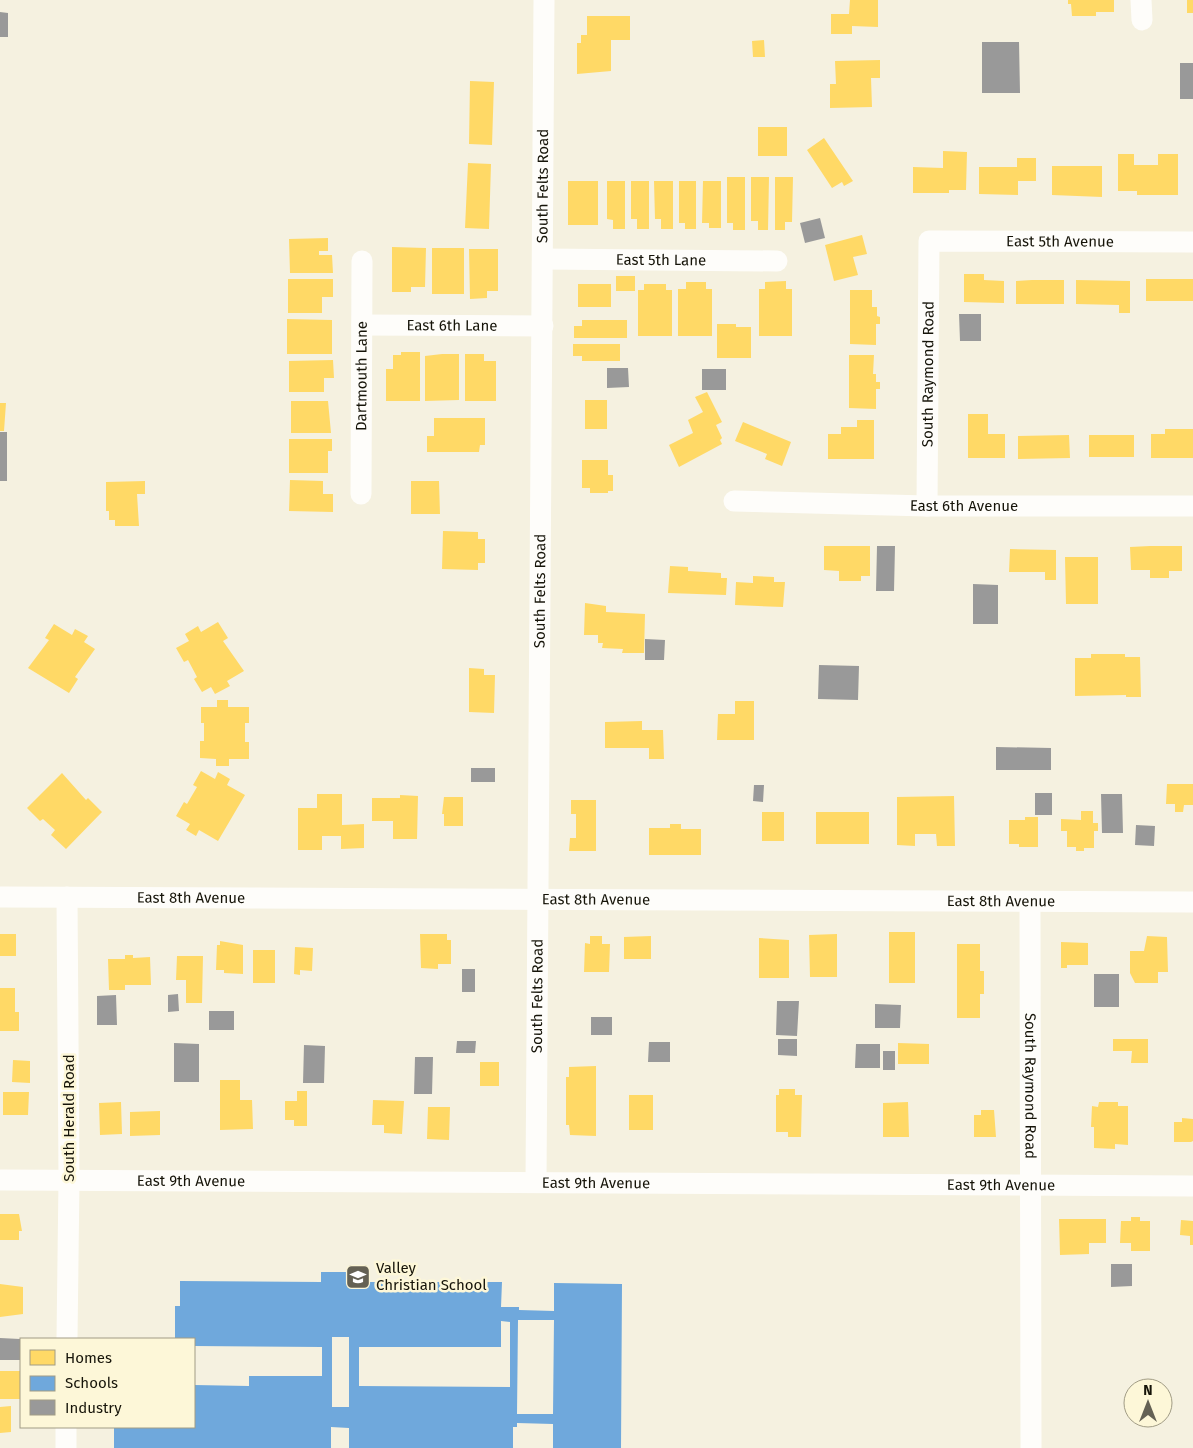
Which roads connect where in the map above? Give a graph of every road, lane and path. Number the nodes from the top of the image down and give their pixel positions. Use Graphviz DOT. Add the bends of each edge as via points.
graph roads {
  1 [pos="544,0"];
  2 [pos="929,241"];
  3 [pos="1193,242"];
  4 [pos="543,259"];
  5 [pos="362,260"];
  6 [pos="777,261"];
  7 [pos="362,325"];
  8 [pos="542,326"];
  9 [pos="361,494"];
  10 [pos="734,501"];
  11 [pos="927,506"];
  12 [pos="1193,506"];
  13 [pos="0,897"];
  14 [pos="68,897"];
  15 [pos="540,899"];
  16 [pos="1030,902"];
  17 [pos="1193,902"];
  18 [pos="69,1179"];
  19 [pos="0,1180"];
  20 [pos="536,1182"];
  21 [pos="1030,1184"];
  22 [pos="1193,1186"];
  23 [pos="67,1338"];
  24 [pos="66,1428"];
  25 [pos="66,1448"];
  26 [pos="1031,1448"];
  1 -- 4 [label="street, South Felts Road"];
  2 -- 3 [label="street, East 5th Avenue"];
  2 -- 11 [label="street, South Raymond Road"];
  4 -- 6 [label="street, East 5th Lane"];
  4 -- 8 [label="street, South Felts Road"];
  5 -- 7 [label="street, Dartmouth Lane"];
  7 -- 8 [label="street, East 6th Lane"];
  7 -- 9 [label="street, Dartmouth Lane"];
  8 -- 15 [label="street, South Felts Road"];
  10 -- 11 [label="street, East 6th Avenue"];
  11 -- 12 [label="street, East 6th Avenue"];
  13 -- 14 [label="street, East 8th Avenue"];
  14 -- 15 [label="street, East 8th Avenue"];
  14 -- 18 [label="street, South Herald Road"];
  15 -- 16 [label="street, East 8th Avenue"];
  15 -- 20 [label="street, South Felts Road"];
  16 -- 17 [label="street, East 8th Avenue"];
  16 -- 21 [label="street, South Raymond Road"];
  18 -- 19 [label="street, East 9th Avenue"];
  18 -- 20 [label="street, East 9th Avenue"];
  18 -- 23 [label="street, South Herald Road"];
  20 -- 21 [label="street, East 9th Avenue"];
  21 -- 22 [label="street, East 9th Avenue"];
  21 -- 26 [label="street, South Raymond Road"];
  24 -- 25 [label="street"];
}
